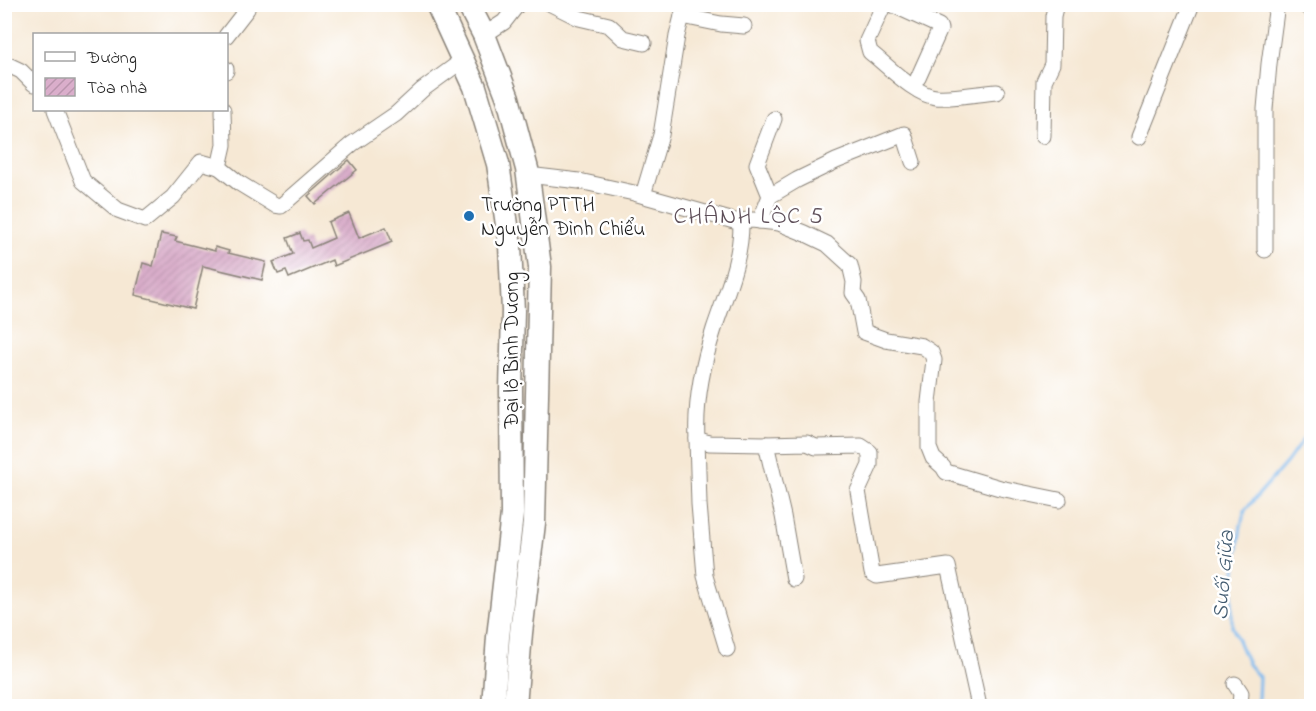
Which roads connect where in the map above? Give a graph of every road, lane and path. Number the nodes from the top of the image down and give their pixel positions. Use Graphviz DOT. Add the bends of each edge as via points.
graph roads {
  1 [pos="248,4"];
  2 [pos="437,4"];
  3 [pos="468,4"];
  4 [pos="518,4"];
  5 [pos="552,4"];
  6 [pos="884,4"];
  7 [pos="891,4"];
  8 [pos="1056,4"];
  9 [pos="1192,4"];
  10 [pos="1277,4"];
  11 [pos="1302,4"];
  12 [pos="683,10"];
  13 [pos="1311,10"];
  14 [pos="744,26"];
  15 [pos="228,33"];
  16 [pos="484,35"];
  17 [pos="644,43"];
  18 [pos="460,53"];
  19 [pos="4,63"];
  20 [pos="918,78"];
  21 [pos="33,83"];
  22 [pos="997,92"];
  23 [pos="56,111"];
  24 [pos="223,111"];
  25 [pos="774,119"];
  26 [pos="1043,136"];
  27 [pos="1139,137"];
  28 [pos="913,162"];
  29 [pos="219,167"];
  30 [pos="528,174"];
  31 [pos="643,195"];
  32 [pos="770,196"];
  33 [pos="741,220"];
  34 [pos="760,221"];
  35 [pos="1265,250"];
  36 [pos="697,439"];
  37 [pos="766,444"];
  38 [pos="1059,500"];
  39 [pos="794,579"];
  40 [pos="727,649"];
  41 [pos="1235,684"];
  42 [pos="493,706"];
  43 [pos="515,706"];
  44 [pos="979,706"];
  45 [pos="1240,706"];
  1 -- 15 [label="street"];
  2 -- 18 [label="highway, Đại lộ Bình Dương"];
  3 -- 16 [label="highway, Đại lộ Bình Dương"];
  4 -- 16 [label="street" via="504,21"];
  5 -- 17 [label="street" via="579,18 609,25 623,38"];
  6 -- 22 [label="street" via="867,41 870,52 916,89 937,98"];
  7 -- 20 [label="street" via="939,26"];
  8 -- 26 [label="street" via="1052,64 1044,81"];
  9 -- 27 [label="street"];
  10 -- 35 [label="street" via="1265,109"];
  11 -- 13 [label="street"];
  12 -- 14 [label="street" via="721,24"];
  12 -- 31 [label="street" via="661,135"];
  16 -- 18 [label="highway"];
  16 -- 30 [label="highway, Đại lộ Bình Dương" via="508,98"];
  18 -- 29 [label="street" via="396,114 352,144 281,206 264,199"];
  18 -- 42 [label="highway, Đại lộ Bình Dương" via="475,87 498,164 510,245 512,514"];
  19 -- 21 [label="street" via="21,71"];
  23 -- 29 [label="street" via="83,181 118,210 145,220 173,197 201,162"];
  24 -- 29 [label="street" via="224,145"];
  25 -- 32 [label="street" via="758,164"];
  28 -- 32 [label="street" via="904,134 836,161"];
  30 -- 31 [label="street"];
  30 -- 43 [label="highway, Đại lộ Bình Dương" via="540,267 539,382 534,523"];
  31 -- 33 [label="street"];
  32 -- 34 [label="street"];
  33 -- 34 [label="street"];
  33 -- 36 [label="street" via="736,264 713,332 699,391"];
  34 -- 38 [label="street" via="779,223 827,244 850,265 864,332 922,346 931,352 934,360 929,448 946,472"];
  36 -- 37 [label="street"];
  36 -- 40 [label="street" via="705,576"];
  37 -- 39 [label="street"];
  37 -- 44 [label="street" via="861,446 870,452 870,465 858,491 872,573 877,576 948,566"];
  41 -- 45 [label="street" via="1241,693"];
}
